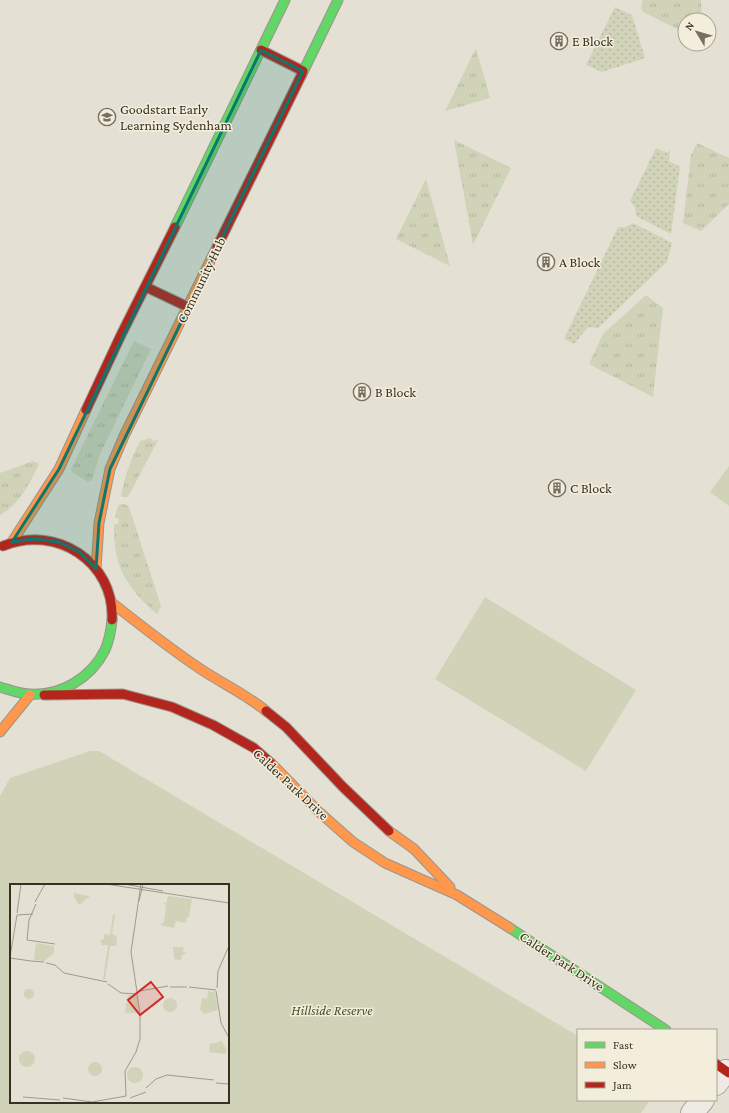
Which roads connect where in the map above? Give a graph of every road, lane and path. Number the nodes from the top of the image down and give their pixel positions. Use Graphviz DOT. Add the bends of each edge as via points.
graph roads {
  1 [pos="285,0"];
  2 [pos="338,0"];
  3 [pos="260,50"];
  4 [pos="303,71"];
  5 [pos="146,287"];
  6 [pos="188,307"];
  7 [pos="0,542"];
  8 [pos="11,542"];
  9 [pos="0,548"];
  10 [pos="96,569"];
  11 [pos="111,602"];
  12 [pos="0,687"];
  13 [pos="30,695"];
  14 [pos="44,695"];
  15 [pos="0,732"];
  16 [pos="457,895"];
  17 [pos="664,1029"];
  18 [pos="687,1101"];
  19 [pos="702,1101"];
  20 [pos="681,1113"];
  21 [pos="692,1113"];
  1 -- 3 [label="street"];
  2 -- 4 [label="street, Community Hub"];
  3 -- 4 [label="street"];
  3 -- 5 [label="street"];
  4 -- 6 [label="street, Community Hub"];
  5 -- 6 [label="street"];
  5 -- 8 [label="street" via="59,469"];
  6 -- 10 [label="street, Community Hub" via="124,436 110,470 99,523"];
  7 -- 8 [label="street"];
  8 -- 9 [label="street"];
  8 -- 10 [label="street" via="34,538 58,542 79,552"];
  10 -- 11 [label="street" via="106,584"];
  11 -- 14 [label="street" via="112,627 105,652 90,672 68,688"];
  11 -- 16 [label="street, Calder Park Drive" via="194,664 255,702 286,728 385,828 414,849"];
  12 -- 13 [label="street, Calder Park Drive"];
  13 -- 14 [label="street, Calder Park Drive"];
  13 -- 15 [label="street"];
  14 -- 16 [label="street, Calder Park Drive" via="123,694 172,707 213,725 254,748 353,842 385,863"];
  16 -- 17 [label="street, Calder Park Drive"];
  18 -- 20 [label="street"];
  19 -- 21 [label="street"];
}
